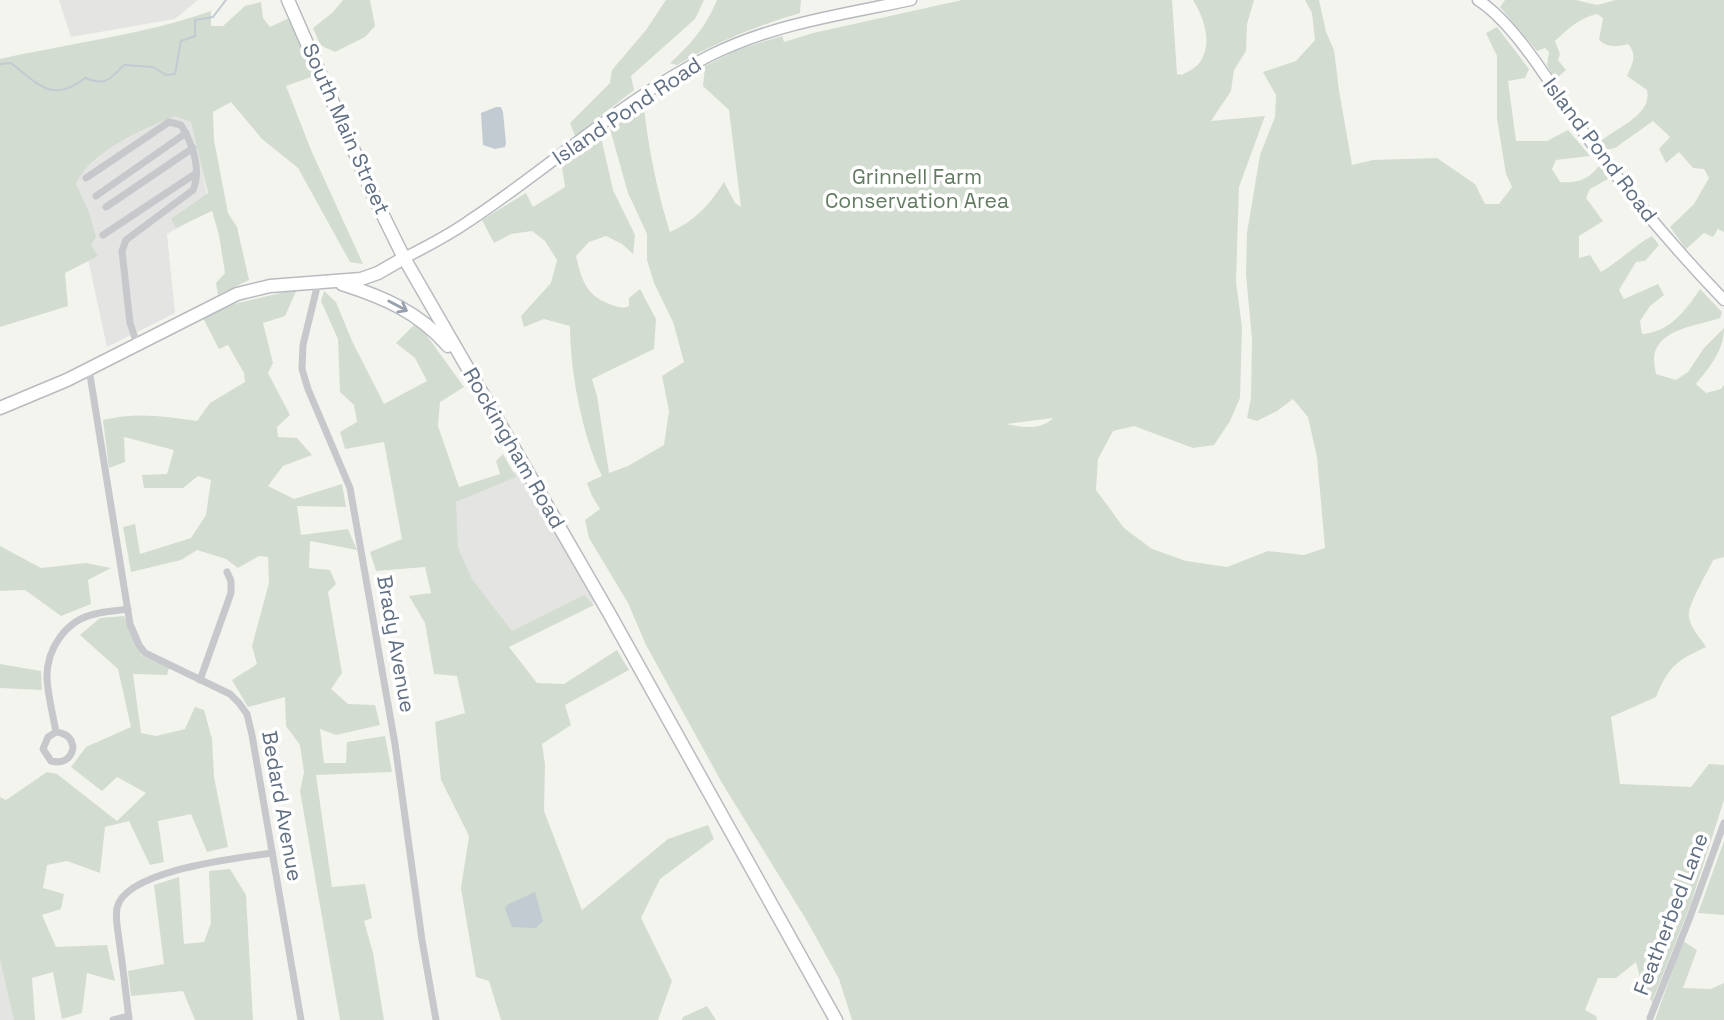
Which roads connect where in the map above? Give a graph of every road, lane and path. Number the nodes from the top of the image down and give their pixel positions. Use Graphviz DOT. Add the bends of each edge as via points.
graph roads {
  1 [pos="288,0"];
  2 [pos="911,0"];
  3 [pos="1478,0"];
  4 [pos="186,133"];
  5 [pos="193,148"];
  6 [pos="195,174"];
  7 [pos="86,178"];
  8 [pos="96,196"];
  9 [pos="106,207"];
  10 [pos="103,235"];
  11 [pos="404,258"];
  12 [pos="335,282"];
  13 [pos="318,283"];
  14 [pos="1724,300"];
  15 [pos="137,344"];
  16 [pos="89,369"];
  17 [pos="468,370"];
  18 [pos="0,408"];
  19 [pos="227,572"];
  20 [pos="128,609"];
  21 [pos="200,680"];
  22 [pos="56,733"];
  23 [pos="1724,823"];
  24 [pos="272,853"];
  25 [pos="129,1018"];
  26 [pos="1650,1018"];
  27 [pos="113,1020"];
  28 [pos="301,1020"];
  29 [pos="436,1020"];
  30 [pos="836,1020"];
  1 -- 11 [label="main road, South Main Street"];
  2 -- 11 [label="street, Island Pond Road" via="783,28 711,55 622,110 476,217"];
  3 -- 14 [label="street, Island Pond Road" via="1513,33 1613,172"];
  4 -- 5 [label="street"];
  4 -- 7 [label="street" via="181,125 169,122"];
  4 -- 8 [label="street"];
  5 -- 6 [label="street"];
  5 -- 9 [label="street"];
  6 -- 10 [label="street"];
  6 -- 15 [label="street" via="193,190 126,240 122,251 130,323"];
  11 -- 12 [label="main road" via="370,276"];
  11 -- 17 [label="main road, Rockingham Road"];
  12 -- 13 [label="main road"];
  12 -- 17 [label="main road, one-way" via="411,313 435,332"];
  13 -- 15 [label="main road" via="237,294"];
  13 -- 29 [label="street, Brady Avenue" via="303,345 303,376 350,488 395,744"];
  15 -- 16 [label="main road"];
  16 -- 18 [label="main road"];
  16 -- 20 [label="street, Bedard Avenue"];
  17 -- 30 [label="main road, Rockingham Road"];
  19 -- 21 [label="street" via="231,593"];
  20 -- 21 [label="street, Bedard Avenue" via="135,637 145,653"];
  20 -- 22 [label="street" via="83,618 55,645 47,676"];
  21 -- 24 [label="street, Bedard Avenue" via="230,695 247,714"];
  22 -- 22 [label="street" via="48,737 43,750 51,761 61,762 70,757 73,742 66,734"];
  23 -- 26 [label="street, Featherbed Lane"];
  24 -- 25 [label="street" via="167,873 122,895 116,913"];
  24 -- 28 [label="street, Bedard Avenue"];
  25 -- 27 [label="street"];
}
